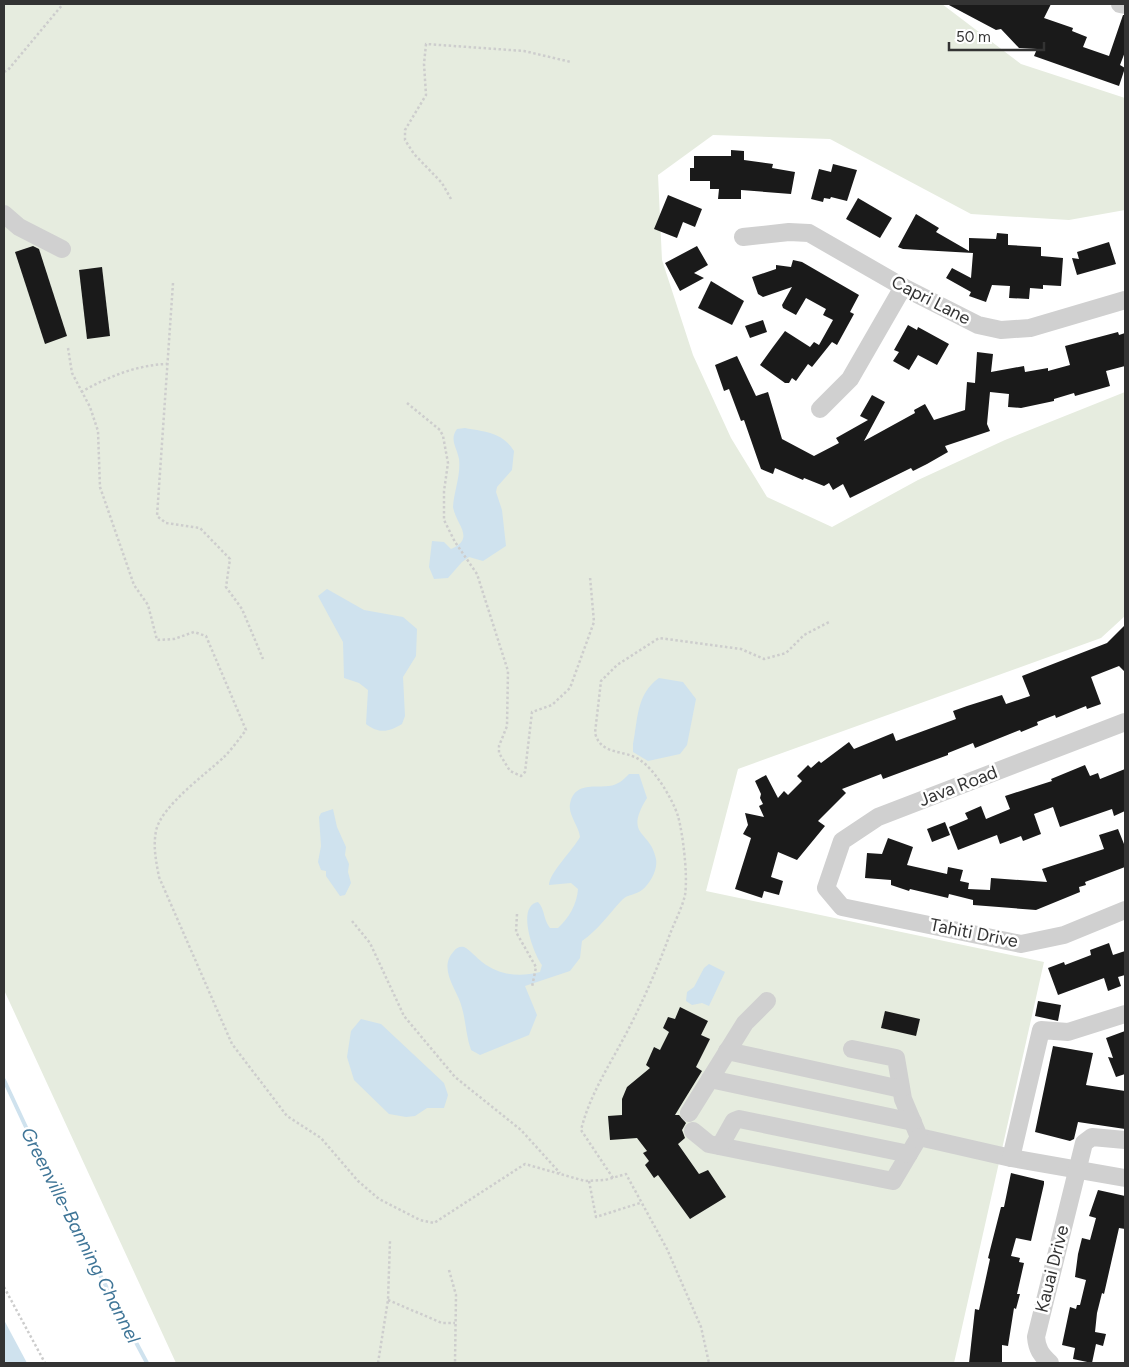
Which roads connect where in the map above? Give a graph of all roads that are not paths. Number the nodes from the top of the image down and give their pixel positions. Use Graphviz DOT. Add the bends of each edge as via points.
graph roads {
  1 [pos="1120,4"];
  2 [pos="1125,5"];
  3 [pos="4,214"];
  4 [pos="743,237"];
  5 [pos="62,249"];
  6 [pos="903,287"];
  7 [pos="1125,300"];
  8 [pos="820,409"];
  9 [pos="1125,722"];
  10 [pos="826,888"];
  11 [pos="1125,910"];
  12 [pos="767,1001"];
  13 [pos="1125,1014"];
  14 [pos="852,1049"];
  15 [pos="727,1051"];
  16 [pos="710,1079"];
  17 [pos="901,1089"];
  18 [pos="689,1113"];
  19 [pos="916,1129"];
  20 [pos="693,1131"];
  21 [pos="1125,1140"];
  22 [pos="726,1147"];
  23 [pos="909,1154"];
  24 [pos="1011,1158"];
  25 [pos="1076,1170"];
  26 [pos="1125,1178"];
  27 [pos="1050,1363"];
  1 -- 2 [label="street"];
  3 -- 5 [label="street" via="19,227"];
  4 -- 6 [label="street, Capri Lane" via="809,233"];
  6 -- 7 [label="street, Capri Lane" via="978,325 1001,330 1030,328"];
  6 -- 8 [label="street" via="850,379"];
  9 -- 10 [label="street, Java Road" via="878,817 842,842"];
  10 -- 11 [label="street, Tahiti Drive" via="842,906 1021,944 1064,935"];
  12 -- 15 [label="street" via="745,1022"];
  13 -- 24 [label="street" via="1068,1032 1041,1030"];
  14 -- 17 [label="street" via="896,1058"];
  15 -- 16 [label="street"];
  15 -- 17 [label="street"];
  16 -- 18 [label="street"];
  16 -- 19 [label="street"];
  17 -- 19 [label="street"];
  19 -- 23 [label="street"];
  19 -- 24 [label="street"];
  20 -- 22 [label="street" via="709,1144"];
  21 -- 25 [label="street, Kauai Drive" via="1092,1137 1084,1143"];
  22 -- 23 [label="street" via="893,1181"];
  22 -- 23 [label="street" via="734,1121 739,1119"];
  24 -- 25 [label="street"];
  25 -- 26 [label="street"];
  25 -- 27 [label="street, Kauai Drive" via="1036,1337 1037,1347"];
}
